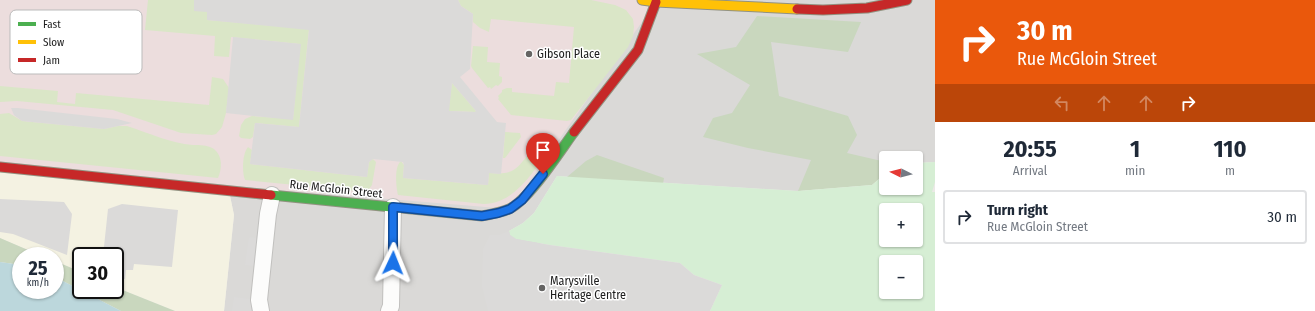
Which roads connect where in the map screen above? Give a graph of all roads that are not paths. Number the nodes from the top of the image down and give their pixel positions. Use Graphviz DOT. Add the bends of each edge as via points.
graph roads {
  1 [pos="642,0"];
  2 [pos="907,0"];
  3 [pos="656,2"];
  4 [pos="0,167"];
  5 [pos="272,195"];
  6 [pos="393,207"];
  7 [pos="261,311"];
  8 [pos="389,311"];
  1 -- 3 [label="street"];
  2 -- 3 [label="street" via="867,8 822,10"];
  3 -- 6 [label="street, Rue McGloin Street" via="638,50 522,200 510,209 482,216"];
  4 -- 5 [label="street, Rue McGloin Street"];
  5 -- 6 [label="street, Rue McGloin Street"];
  5 -- 7 [label="street" via="259,293"];
  6 -- 8 [label="street"];
}
